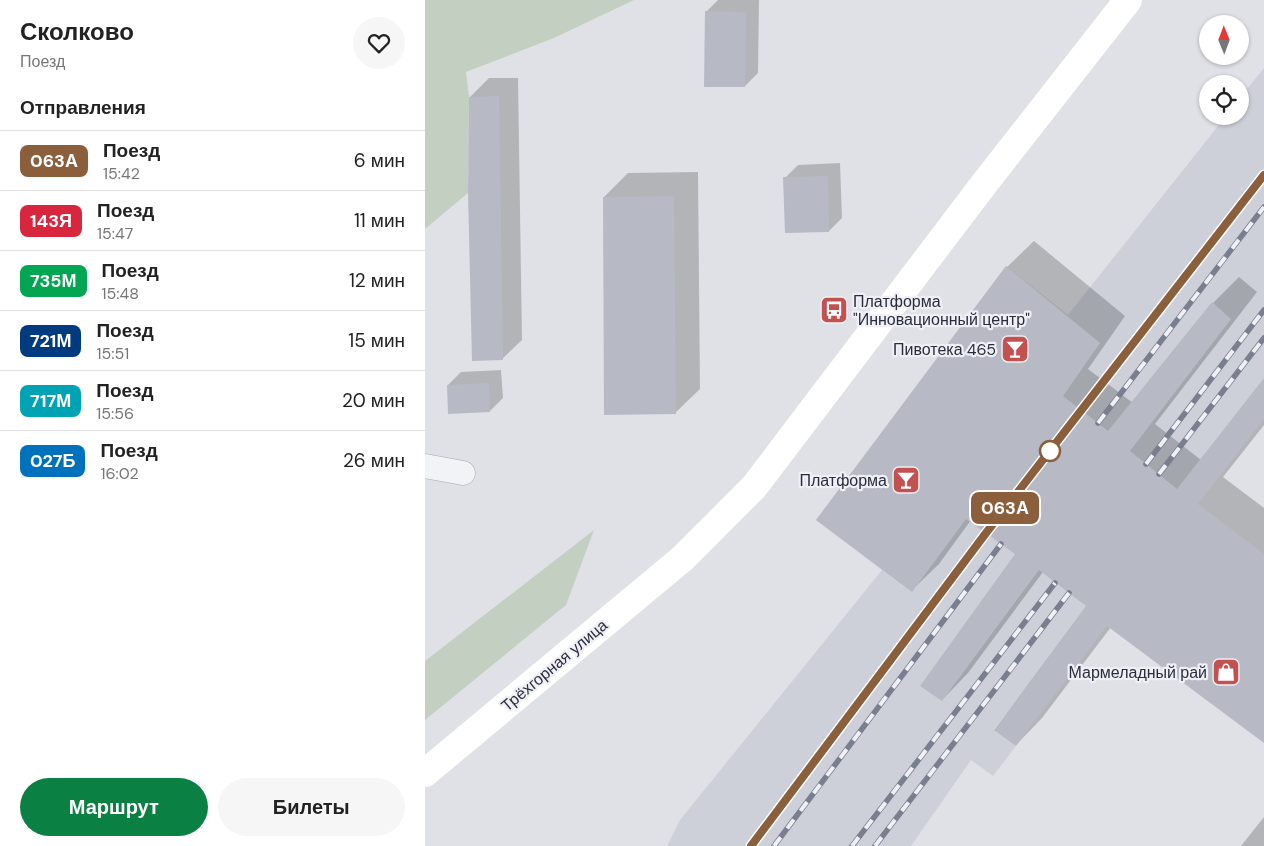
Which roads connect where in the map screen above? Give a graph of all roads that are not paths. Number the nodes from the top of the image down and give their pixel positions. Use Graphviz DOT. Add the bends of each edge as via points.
graph roads {
  1 [pos="1128,0"];
  2 [pos="425,466"];
  3 [pos="463,473"];
  4 [pos="425,773"];
  1 -- 4 [label="street, Трёхгорная улица" via="754,486 683,558"];
  2 -- 3 [label="street"];
}
